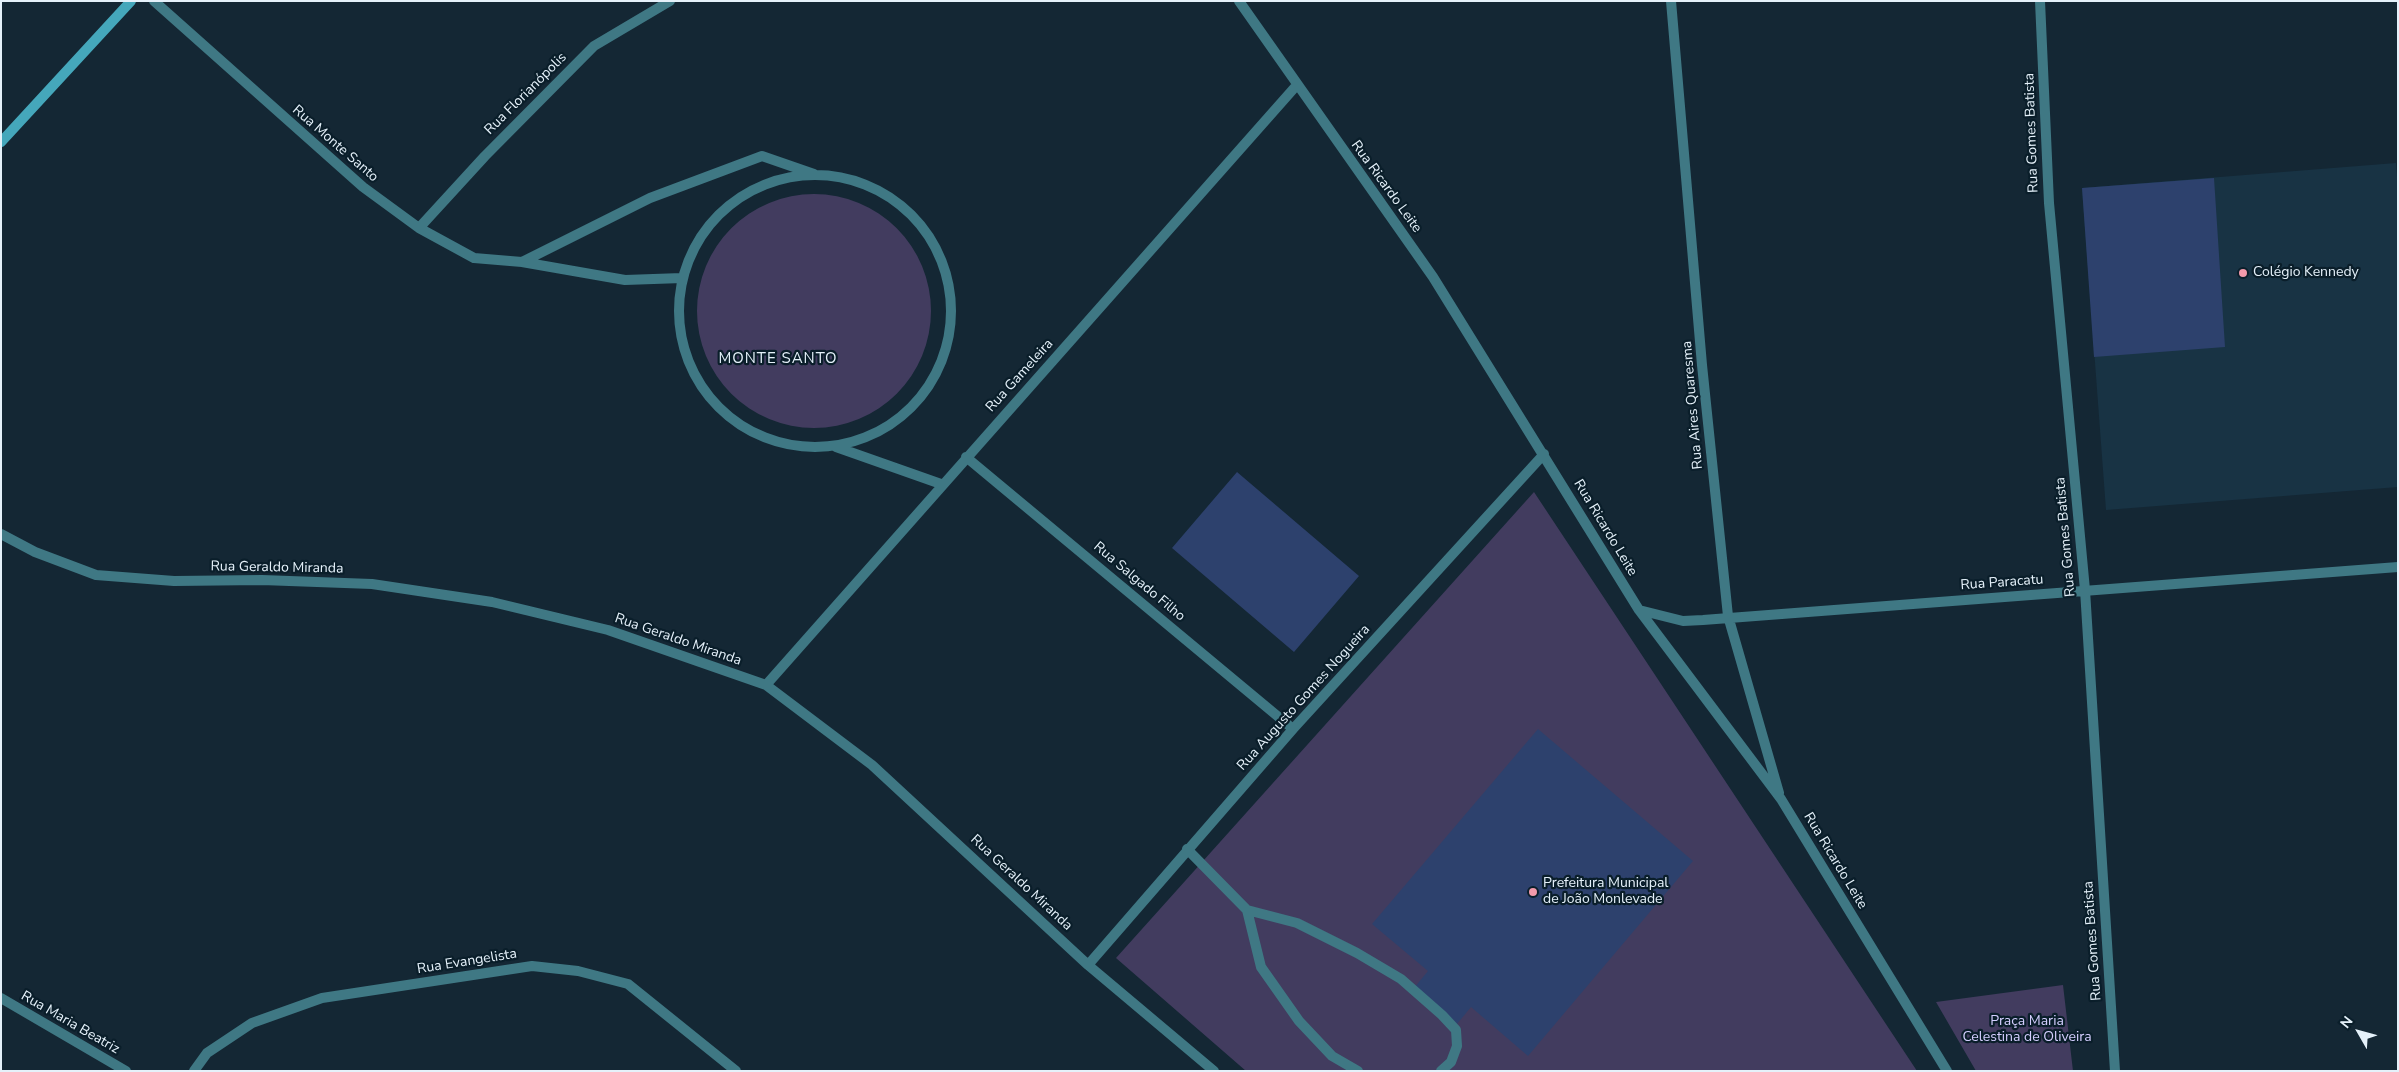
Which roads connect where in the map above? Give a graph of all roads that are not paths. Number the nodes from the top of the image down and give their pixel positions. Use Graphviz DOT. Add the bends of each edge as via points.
graph roads {
  1 [pos="131,1"];
  2 [pos="154,1"];
  3 [pos="670,1"];
  4 [pos="1239,1"];
  5 [pos="1671,1"];
  6 [pos="2040,1"];
  7 [pos="1296,86"];
  8 [pos="1,142"];
  9 [pos="815,174"];
  10 [pos="419,228"];
  11 [pos="522,262"];
  12 [pos="682,278"];
  13 [pos="836,446"];
  14 [pos="1544,454"];
  15 [pos="966,457"];
  16 [pos="941,484"];
  17 [pos="1,534"];
  18 [pos="2398,567"];
  19 [pos="2085,590"];
  20 [pos="1639,610"];
  21 [pos="1728,616"];
  22 [pos="766,685"];
  23 [pos="1293,729"];
  24 [pos="1781,799"];
  25 [pos="1187,849"];
  26 [pos="1247,910"];
  27 [pos="1088,965"];
  28 [pos="1,998"];
  29 [pos="126,1071"];
  30 [pos="194,1071"];
  31 [pos="736,1071"];
  32 [pos="1214,1071"];
  33 [pos="1358,1071"];
  34 [pos="1441,1071"];
  35 [pos="1947,1071"];
  36 [pos="2115,1071"];
  1 -- 8 [label="street"];
  2 -- 10 [label="street, Rua Monte Santo" via="363,187"];
  3 -- 10 [label="street, Rua Florianópolis" via="594,46"];
  4 -- 7 [label="street, Rua Ricardo Leite"];
  5 -- 21 [label="street, Rua Aires Quaresma" via="1703,375"];
  6 -- 19 [label="street, Rua Gomes Batista" via="2049,204"];
  7 -- 14 [label="street, Rua Ricardo Leite" via="1433,277"];
  7 -- 15 [label="street, Rua Gameleira"];
  9 -- 11 [label="street" via="762,156 650,198"];
  9 -- 12 [label="street" via="770,182 730,204 700,237"];
  9 -- 13 [label="street" via="859,182 899,202 929,236 947,277 951,322 940,366 915,404 879,431"];
  10 -- 11 [label="street, Rua Monte Santo" via="474,258"];
  11 -- 12 [label="street, Rua Monte Santo" via="625,280"];
  12 -- 13 [label="street" via="678,323 682,340 689,367 714,404 749,432 791,446"];
  13 -- 16 [label="street"];
  14 -- 20 [label="street, Rua Ricardo Leite"];
  14 -- 23 [label="street, Rua Augusto Gomes Nogueira"];
  15 -- 16 [label="street, Rua Gameleira"];
  15 -- 23 [label="street, Rua Salgado Filho"];
  16 -- 22 [label="street, Rua Gameleira"];
  17 -- 22 [label="street, Rua Geraldo Miranda" via="35,552 96,575 174,581 372,584 492,602 608,630"];
  18 -- 19 [label="street, Rua Paracatu"];
  19 -- 21 [label="street, Rua Paracatu"];
  19 -- 36 [label="street, Rua Gomes Batista"];
  20 -- 21 [label="street, Rua Paracatu" via="1683,621"];
  20 -- 24 [label="street, Rua Ricardo Leite"];
  21 -- 24 [label="street, Rua Aires Quaresma"];
  22 -- 27 [label="street, Rua Geraldo Miranda" via="872,765"];
  23 -- 25 [label="street, Rua Augusto Gomes Nogueira"];
  24 -- 35 [label="street, Rua Ricardo Leite"];
  25 -- 26 [label="street"];
  25 -- 27 [label="street, Rua Augusto Gomes Nogueira"];
  26 -- 33 [label="street" via="1261,967 1299,1021 1332,1056"];
  26 -- 34 [label="street" via="1297,922 1401,979 1456,1030 1457,1046 1450,1062"];
  27 -- 32 [label="street, Rua Geraldo Miranda"];
  28 -- 29 [label="street, Rua Maria Beatriz"];
  30 -- 31 [label="street, Rua Evangelista" via="207,1053 252,1022 322,998 532,966 578,971 628,984"];
}
